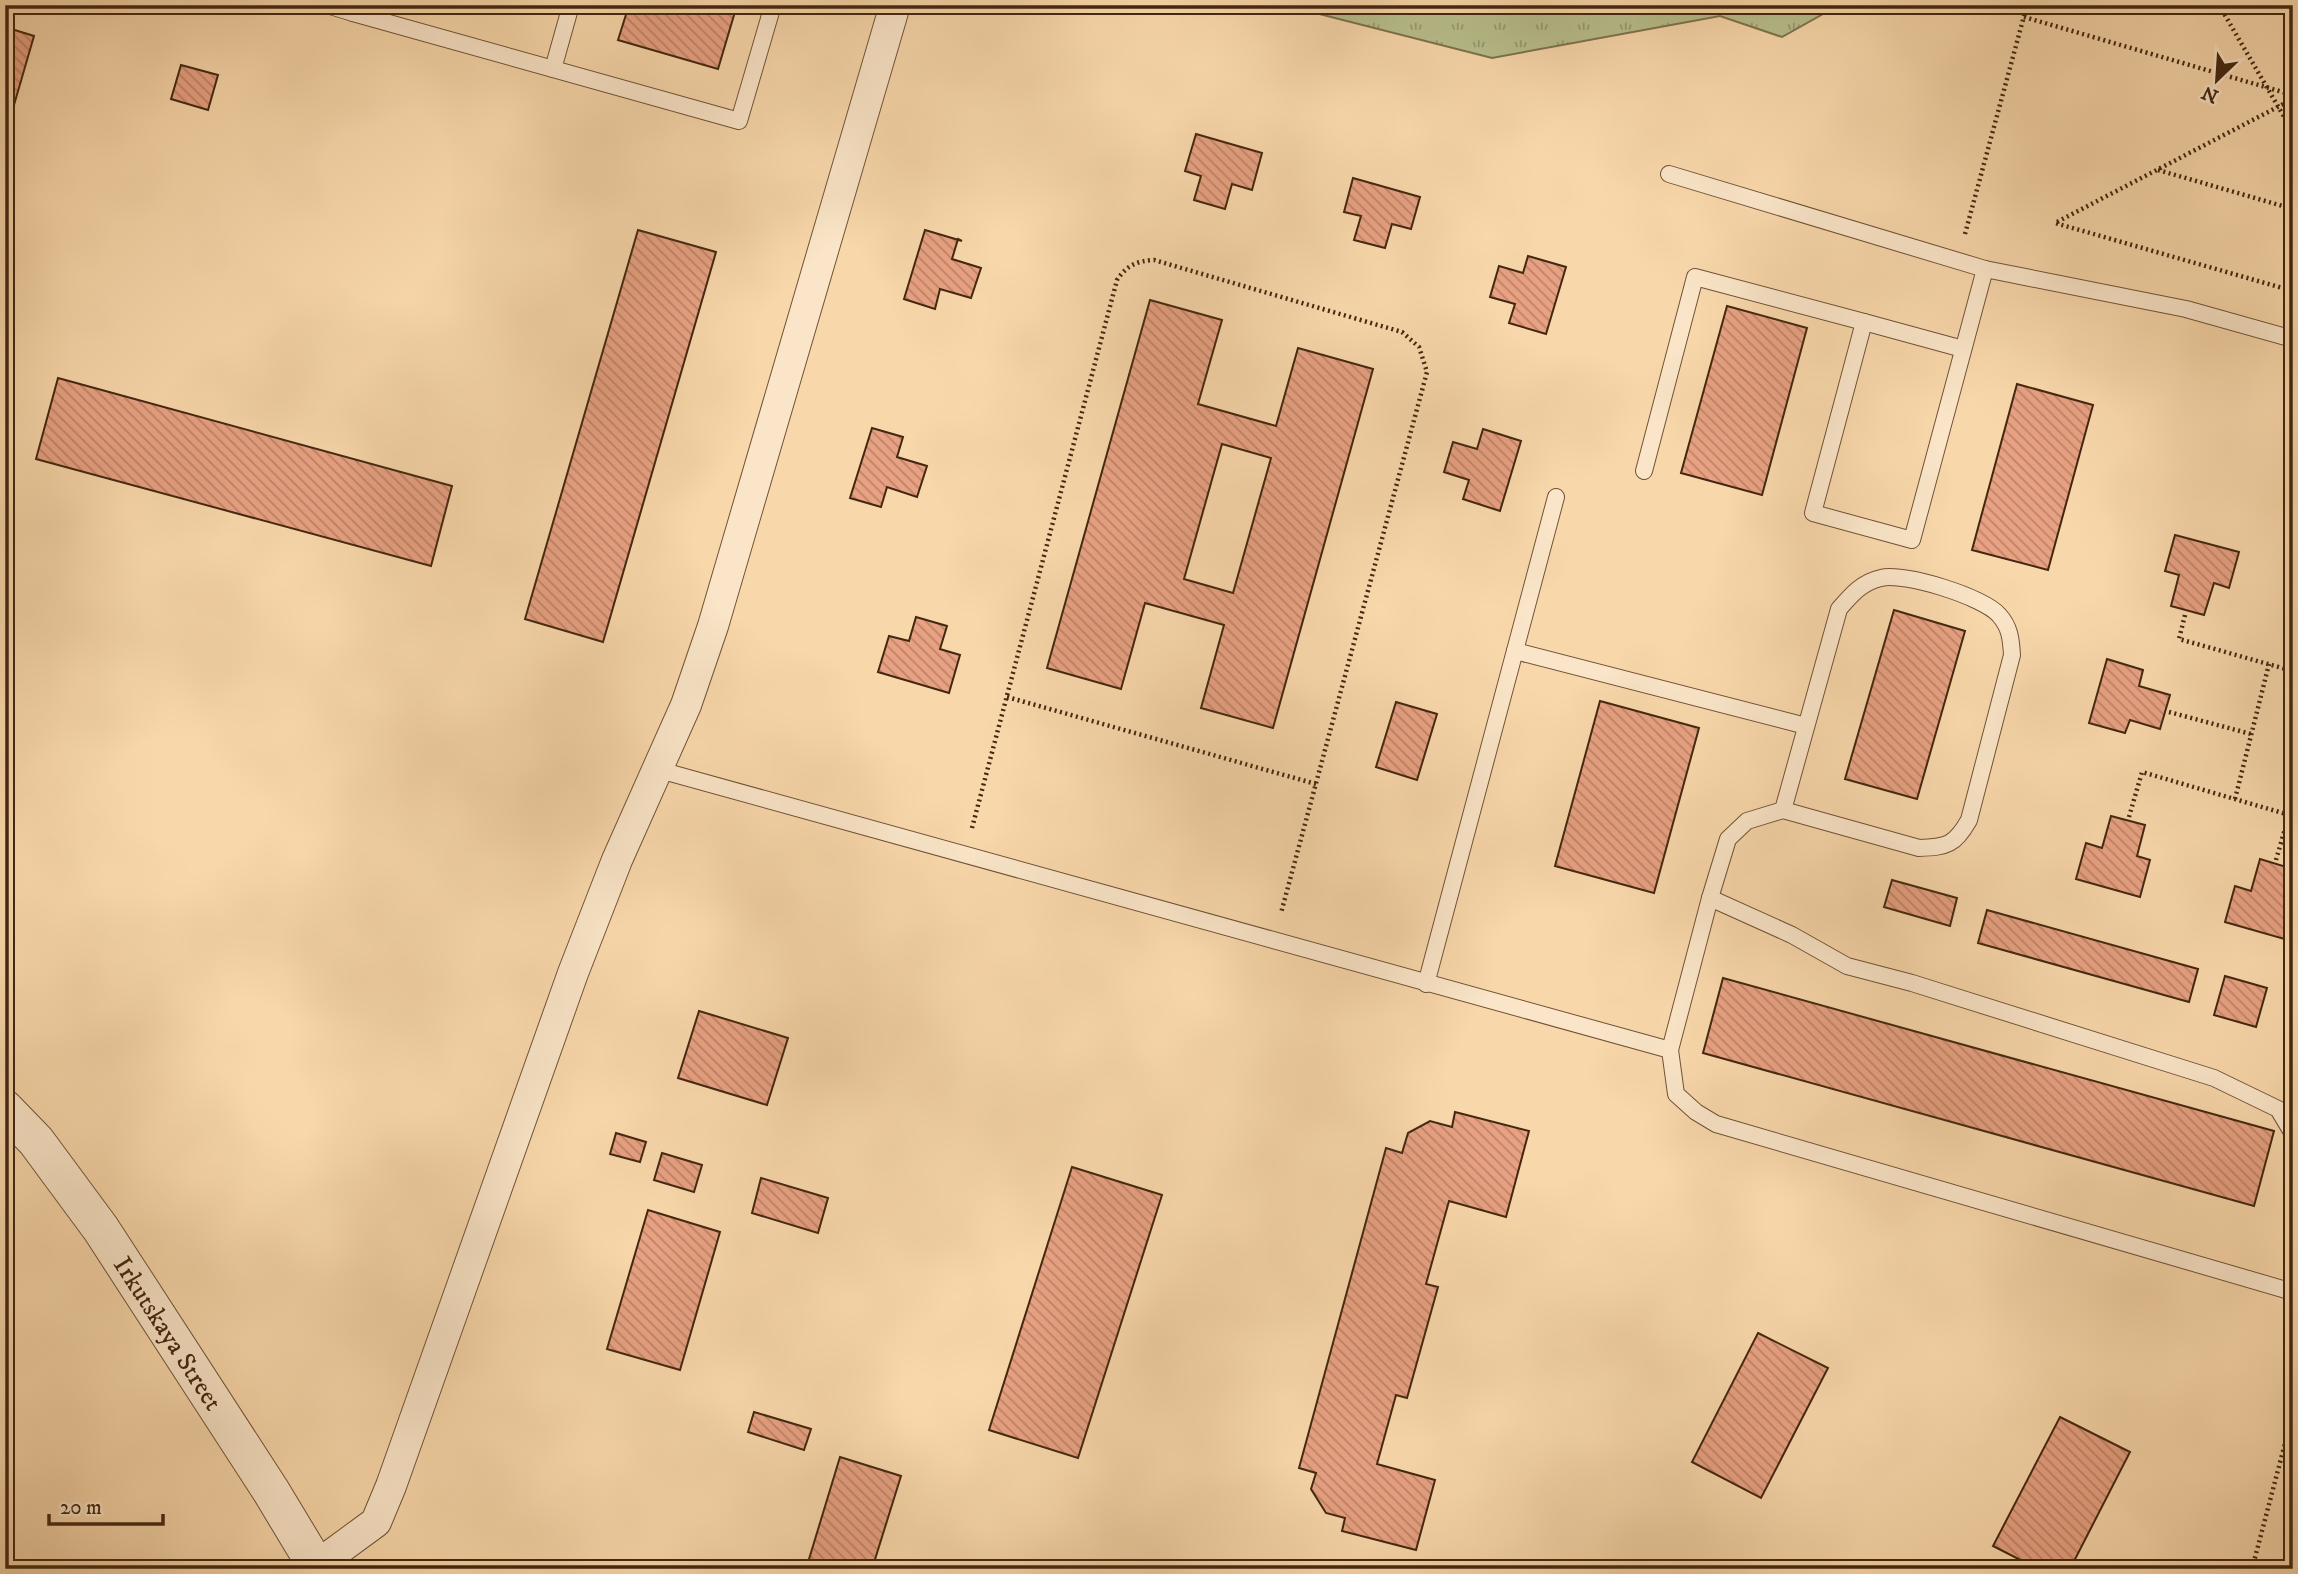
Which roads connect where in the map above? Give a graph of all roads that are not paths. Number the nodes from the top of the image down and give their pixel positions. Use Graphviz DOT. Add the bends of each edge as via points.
graph roads {
  1 [pos="327,5"];
  2 [pos="571,5"];
  3 [pos="773,5"];
  4 [pos="895,5"];
  5 [pos="351,9"];
  6 [pos="553,69"];
  7 [pos="1669,174"];
  8 [pos="1985,269"];
  9 [pos="1864,322"];
  10 [pos="2293,339"];
  11 [pos="1963,349"];
  12 [pos="1644,471"];
  13 [pos="1556,497"];
  14 [pos="1515,650"];
  15 [pos="1806,726"];
  16 [pos="656,769"];
  17 [pos="1783,810"];
  18 [pos="1710,898"];
  19 [pos="1426,984"];
  20 [pos="1670,1051"];
  21 [pos="5,1108"];
  22 [pos="2293,1135"];
  23 [pos="2293,1292"];
  24 [pos="317,1567"];
  1 -- 5 [label="lane"];
  2 -- 6 [label="lane"];
  3 -- 6 [label="lane" via="739,121"];
  4 -- 16 [label="street" via="713,626 686,705"];
  5 -- 6 [label="lane"];
  7 -- 8 [label="lane"];
  8 -- 10 [label="lane" via="2186,309"];
  8 -- 11 [label="lane"];
  9 -- 11 [label="lane"];
  9 -- 11 [label="lane" via="1812,513 1912,540"];
  9 -- 12 [label="lane" via="1695,277"];
  13 -- 14 [label="lane"];
  14 -- 15 [label="lane"];
  14 -- 19 [label="lane"];
  15 -- 17 [label="lane"];
  15 -- 17 [label="lane" via="1839,609 1856,589 1882,577 1905,578 1976,599 1998,613 2011,632 2012,655 1969,820 1960,836 1942,847 1919,848"];
  16 -- 19 [label="lane"];
  16 -- 24 [label="street" via="573,973 376,1522"];
  17 -- 18 [label="lane" via="1747,821 1728,839"];
  18 -- 20 [label="lane"];
  18 -- 22 [label="lane" via="1792,934 1847,966 2214,1078 2278,1109"];
  19 -- 20 [label="lane"];
  20 -- 23 [label="lane" via="1676,1094 1716,1124"];
  21 -- 24 [label="street, Irkutskaya Street" via="101,1229"];
}
